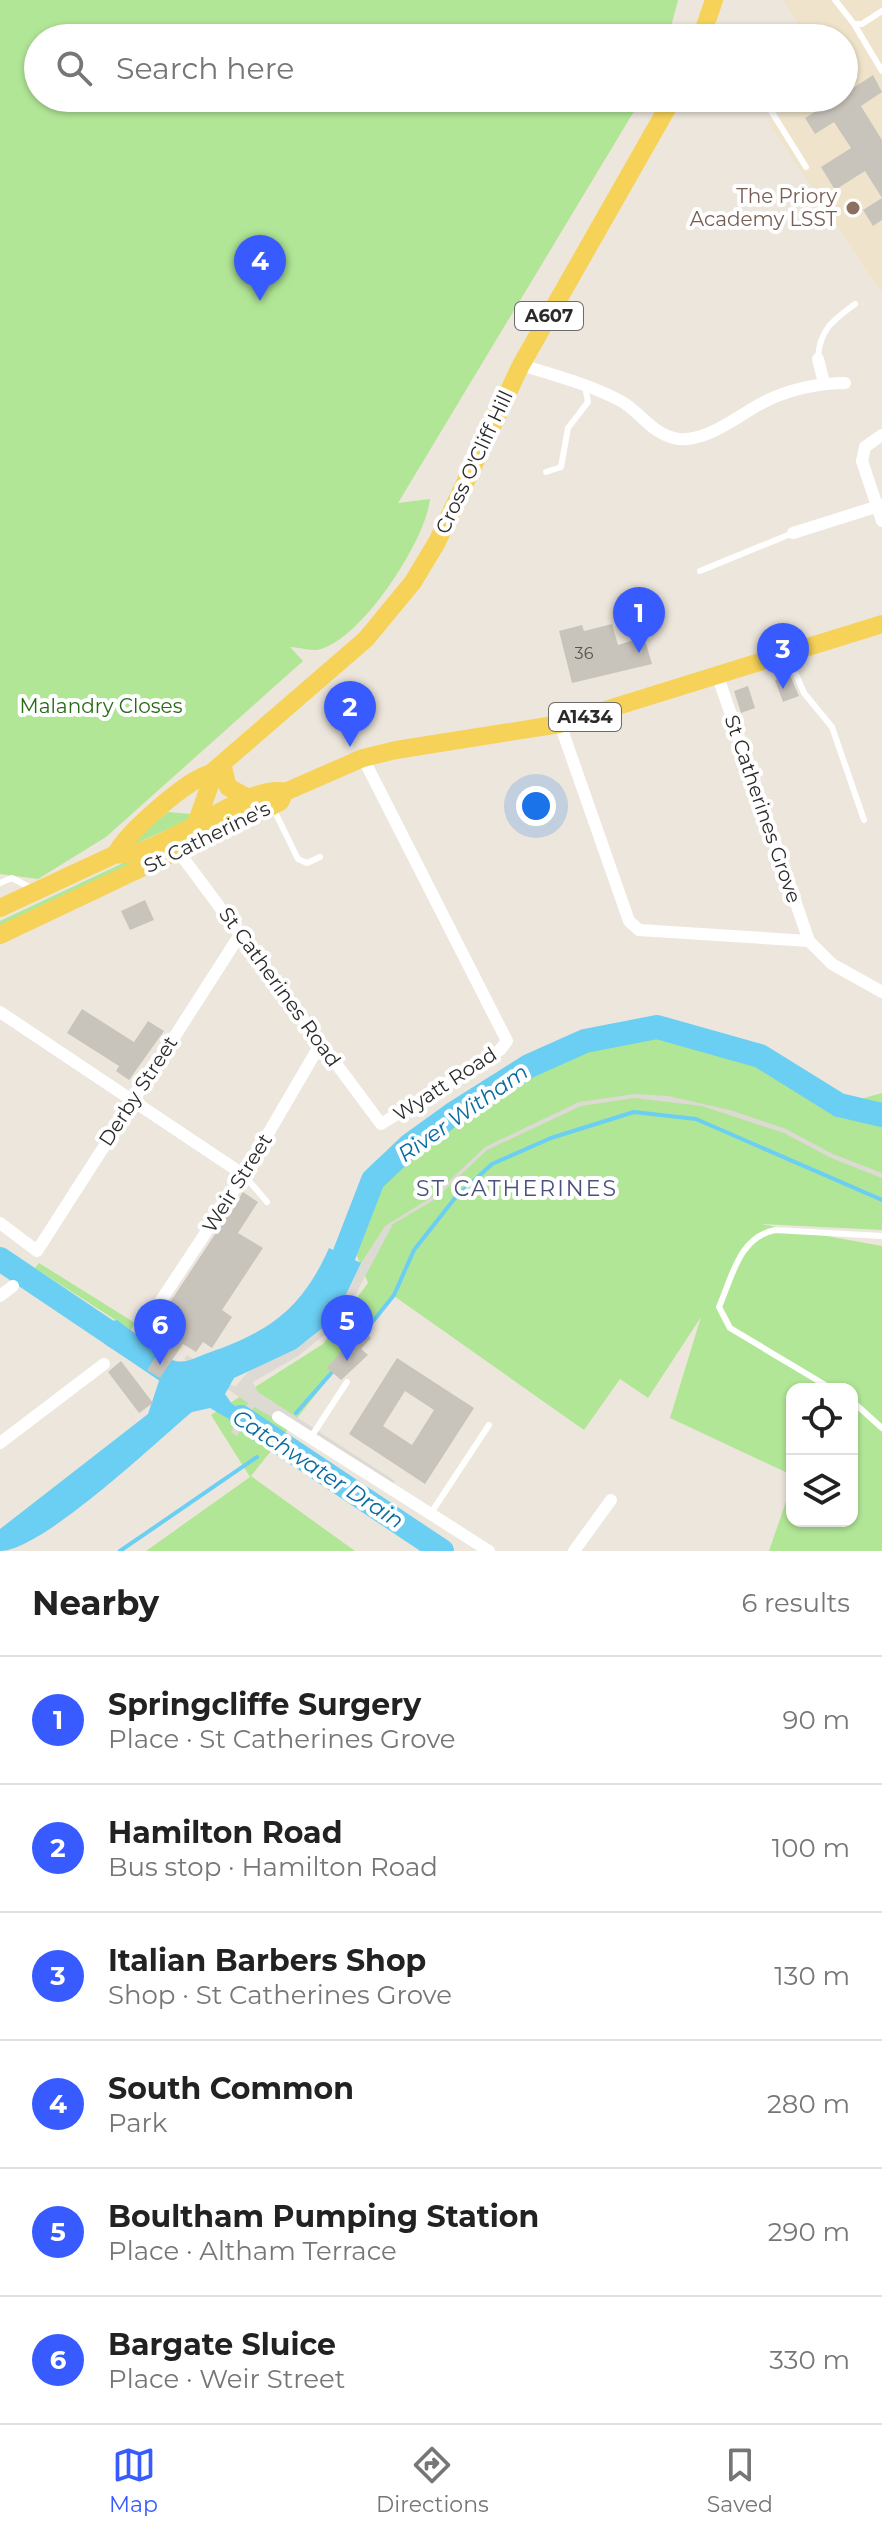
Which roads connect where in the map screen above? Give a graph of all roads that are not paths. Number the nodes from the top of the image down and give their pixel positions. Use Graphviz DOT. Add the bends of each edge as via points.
graph roads {
  1 [pos="714,0"];
  2 [pos="835,0"];
  3 [pos="882,11"];
  4 [pos="709,19"];
  5 [pos="707,24"];
  6 [pos="713,24"];
  7 [pos="854,24"];
  8 [pos="858,31"];
  9 [pos="882,71"];
  10 [pos="665,112"];
  11 [pos="772,112"];
  12 [pos="806,167"];
  13 [pos="855,304"];
  14 [pos="818,359"];
  15 [pos="521,365"];
  16 [pos="584,383"];
  17 [pos="824,383"];
  18 [pos="845,383"];
  19 [pos="882,435"];
  20 [pos="546,472"];
  21 [pos="880,505"];
  22 [pos="882,521"];
  23 [pos="793,533"];
  24 [pos="700,571"];
  25 [pos="882,624"];
  26 [pos="786,653"];
  27 [pos="718,677"];
  28 [pos="560,724"];
  29 [pos="363,758"];
  30 [pos="216,769"];
  31 [pos="248,798"];
  32 [pos="279,799"];
  33 [pos="864,820"];
  34 [pos="196,824"];
  35 [pos="181,850"];
  36 [pos="116,854"];
  37 [pos="320,857"];
  38 [pos="0,883"];
  39 [pos="36,890"];
  40 [pos="0,908"];
  41 [pos="241,933"];
  42 [pos="0,935"];
  43 [pos="809,941"];
  44 [pos="882,992"];
  45 [pos="0,1012"];
  46 [pos="321,1043"];
  47 [pos="133,1099"];
  48 [pos="381,1124"];
  49 [pos="244,1175"];
  50 [pos="267,1202"];
  51 [pos="0,1223"];
  52 [pos="882,1236"];
  53 [pos="13,1286"];
  54 [pos="0,1296"];
  55 [pos="148,1320"];
  56 [pos="104,1364"];
  57 [pos="347,1382"];
  58 [pos="822,1383"];
  59 [pos="858,1406"];
  60 [pos="278,1417"];
  61 [pos="489,1425"];
  62 [pos="882,1428"];
  63 [pos="311,1437"];
  64 [pos="0,1443"];
  65 [pos="611,1500"];
  66 [pos="431,1513"];
  67 [pos="489,1551"];
  68 [pos="574,1551"];
  1 -- 4 [label="main road"];
  2 -- 7 [label="lane"];
  3 -- 7 [label="lane"];
  4 -- 5 [label="main road"];
  4 -- 6 [label="lane"];
  8 -- 9 [label="lane"];
  10 -- 15 [label="main road, Cross O'Cliff Hill / A607"];
  11 -- 12 [label="lane"];
  13 -- 14 [label="lane" via="829,323 819,342"];
  14 -- 17 [label="street"];
  15 -- 16 [label="street"];
  15 -- 30 [label="main road, Cross O'Cliff Hill / A607" via="413,582 366,639"];
  16 -- 17 [label="street" via="623,402 654,431 681,439 708,433 771,398"];
  16 -- 20 [label="lane" via="588,402 568,428 561,467"];
  17 -- 18 [label="street"];
  19 -- 21 [label="street" via="865,447 862,461"];
  21 -- 22 [label="street"];
  21 -- 23 [label="street"];
  23 -- 24 [label="lane"];
  25 -- 26 [label="main road, A1434"];
  26 -- 27 [label="main road, A1434"];
  26 -- 33 [label="lane" via="804,693 832,727"];
  27 -- 28 [label="main road, A1434"];
  27 -- 43 [label="street, St Catherines Grove"];
  28 -- 29 [label="main road, A1434"];
  28 -- 43 [label="street" via="629,921 639,930"];
  29 -- 32 [label="main road, A1434"];
  29 -- 48 [label="street, Wyatt Road" via="507,1041"];
  30 -- 31 [label="main road" via="228,787"];
  30 -- 34 [label="main road"];
  30 -- 36 [label="main road, St Catherine's / A607" via="188,785"];
  31 -- 32 [label="main road, St Catherine's / A1434" via="273,788"];
  31 -- 34 [label="main road, St Catherine's / A1434"];
  32 -- 35 [label="main road, St Catherine's / A1434"];
  32 -- 37 [label="lane" via="298,859 307,863"];
  34 -- 35 [label="main road"];
  34 -- 36 [label="main road, St Catherine's / A1434"];
  35 -- 41 [label="street, St Catherines Road"];
  35 -- 42 [label="main road, St Catherine's / A1434"];
  36 -- 39 [label="main road, St Catherine's / A1434"];
  38 -- 39 [label="lane" via="12,878"];
  39 -- 40 [label="main road, St Catherine's / A1434"];
  41 -- 46 [label="street, St Catherines Road"];
  41 -- 47 [label="street, Derby Street"];
  43 -- 44 [label="street, St Catherines Grove" via="832,964"];
  45 -- 47 [label="street"];
  46 -- 48 [label="street, St Catherines Road"];
  46 -- 49 [label="street, Weir Street"];
  47 -- 49 [label="street"];
  47 -- 51 [label="street, Derby Street" via="37,1251"];
  49 -- 50 [label="lane"];
  49 -- 55 [label="street, Weir Street"];
  52 -- 58 [label="lane" via="761,1233 745,1246 719,1307 730,1328"];
  53 -- 54 [label="street"];
  56 -- 64 [label="street"];
  57 -- 63 [label="lane"];
  59 -- 62 [label="lane"];
  60 -- 63 [label="street"];
  61 -- 66 [label="lane"];
  63 -- 66 [label="street"];
  65 -- 68 [label="street"];
  66 -- 67 [label="street"];
}
